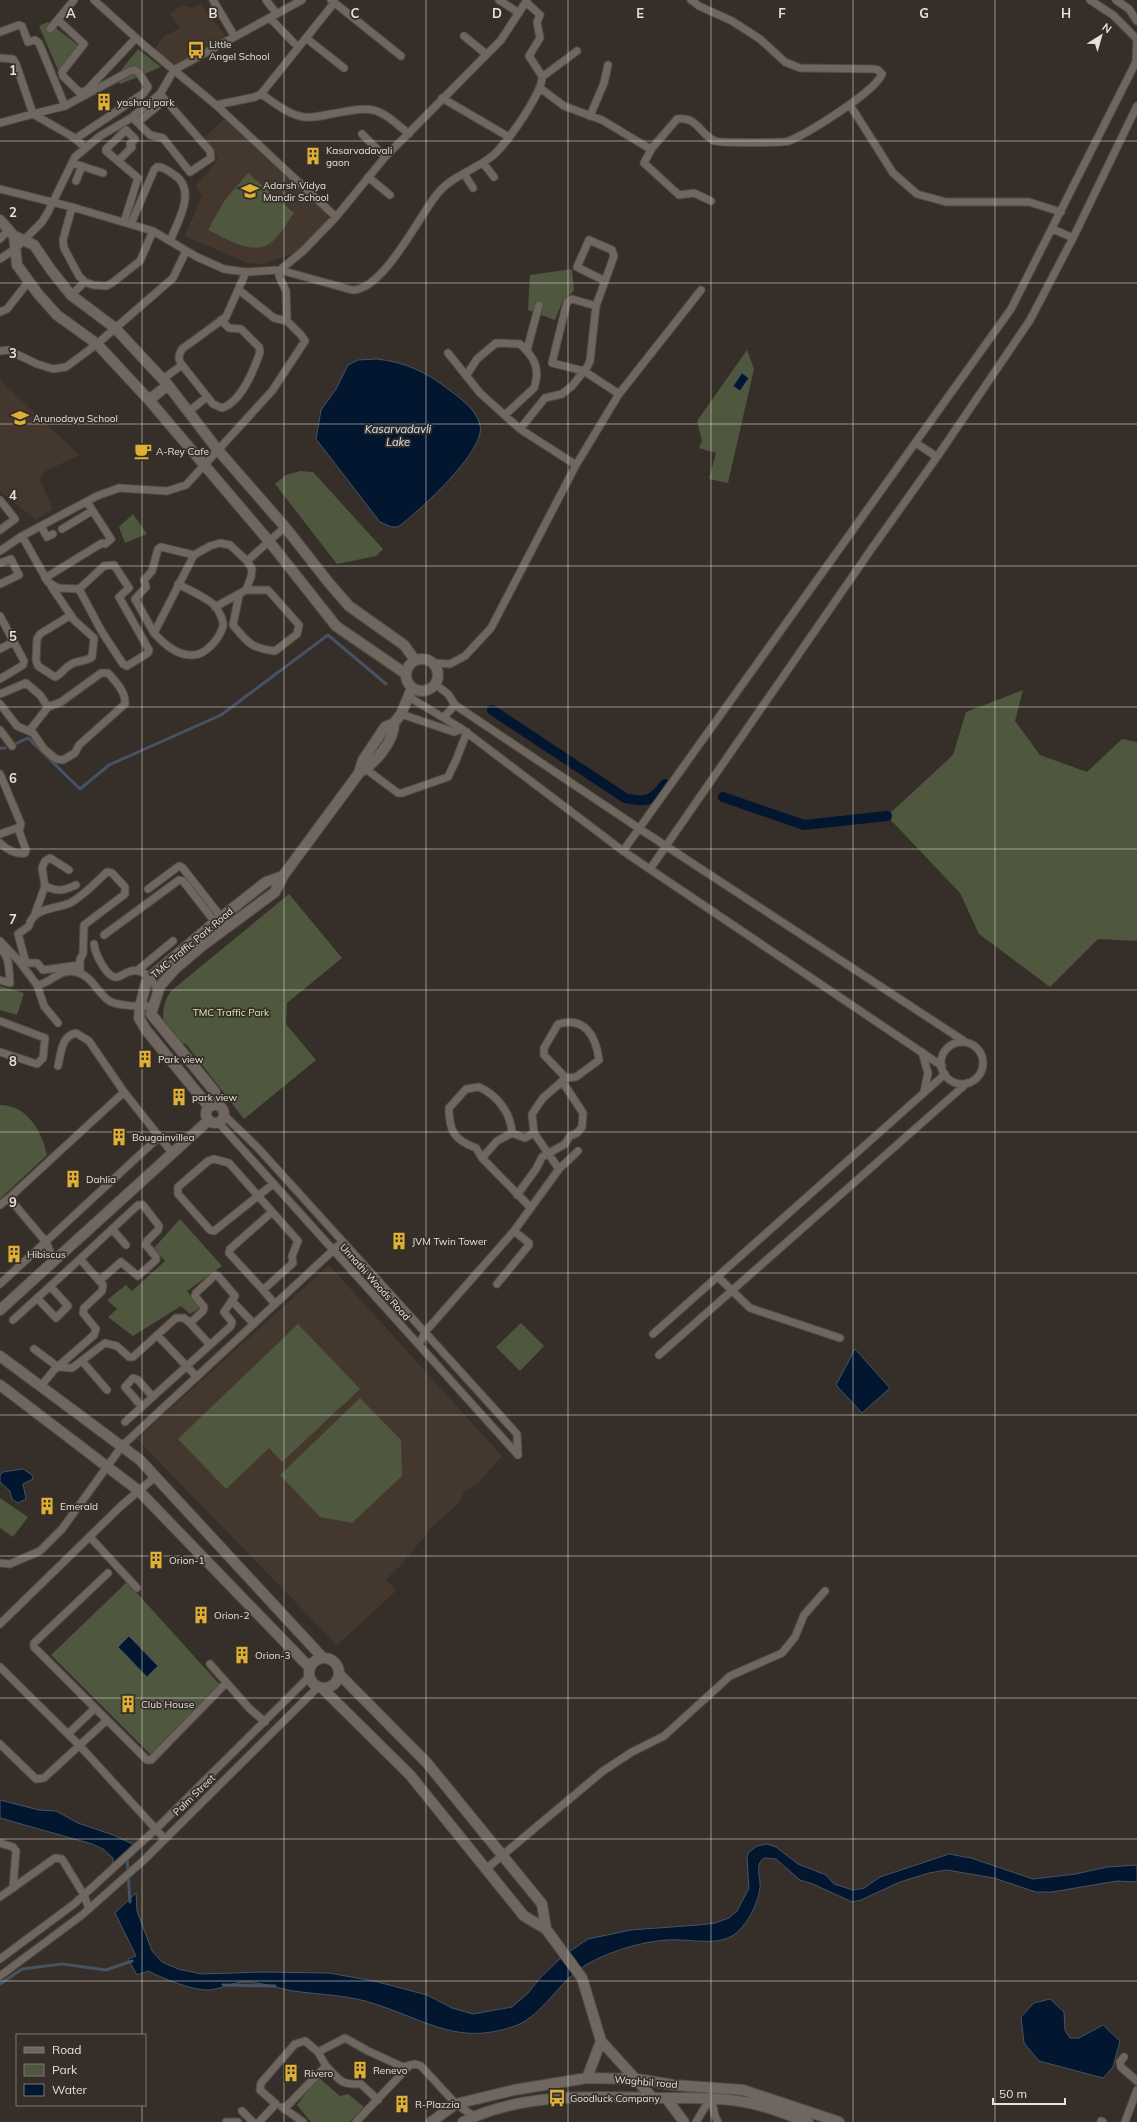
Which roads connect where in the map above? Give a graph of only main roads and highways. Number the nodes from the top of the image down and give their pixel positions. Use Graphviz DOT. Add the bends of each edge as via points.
graph roads {
  1 [pos="0,220"];
  2 [pos="12,232"];
  3 [pos="165,382"];
  4 [pos="149,400"];
  5 [pos="415,660"];
  6 [pos="406,674"];
  7 [pos="410,692"];
  8 [pos="283,876"];
  9 [pos="213,1106"];
  10 [pos="217,1119"];
  11 [pos="0,1310"];
  12 [pos="0,1356"];
  13 [pos="0,1385"];
  14 [pos="323,1658"];
  15 [pos="310,1672"];
  16 [pos="339,1674"];
  17 [pos="320,1687"];
  18 [pos="546,1929"];
  19 [pos="601,2041"];
  20 [pos="583,2078"];
  21 [pos="637,2079"];
  22 [pos="711,2092"];
  23 [pos="580,2097"];
  24 [pos="652,2097"];
  25 [pos="666,2098"];
  26 [pos="759,2101"];
  27 [pos="431,2122"];
  28 [pos="463,2122"];
  29 [pos="684,2122"];
  30 [pos="808,2122"];
  31 [pos="839,2122"];
  1 -- 2 [label="main road"];
  2 -- 3 [label="main road" via="34,245 71,295 115,328"];
  2 -- 4 [label="main road" via="17,265 29,281 57,315 97,344"];
  3 -- 4 [label="main road"];
  3 -- 5 [label="main road" via="328,583 349,606 404,645"];
  4 -- 6 [label="main road" via="206,465 336,626"];
  5 -- 6 [label="main road" via="409,664"];
  5 -- 7 [label="main road" via="424,659 433,664 438,673 432,688"];
  6 -- 7 [label="main road"];
  7 -- 8 [label="main road, TMC Traffic Park Road" via="401,714 394,723 385,728 362,760 362,769"];
  8 -- 9 [label="main road, TMC Traffic Park Road" via="275,892 175,969 158,990 152,1010 215,1092"];
  8 -- 9 [label="main road, TMC Traffic Park Road" via="266,882 218,919 146,983 139,1018 146,1030"];
  9 -- 10 [label="main road" via="222,1108"];
  9 -- 10 [label="main road" via="206,1115"];
  10 -- 11 [label="main road" via="173,1154"];
  12 -- 14 [label="main road" via="140,1460"];
  13 -- 15 [label="main road" via="139,1491"];
  14 -- 15 [label="main road" via="315,1661"];
  14 -- 16 [label="main road" via="334,1662"];
  15 -- 17 [label="main road"];
  16 -- 17 [label="main road" via="332,1686"];
  16 -- 18 [label="main road" via="427,1763 542,1904"];
  17 -- 18 [label="main road" via="410,1775 524,1916"];
  18 -- 19 [label="main road" via="582,1978"];
  19 -- 20 [label="main road"];
  19 -- 21 [label="main road"];
  20 -- 21 [label="main road, Waghbil road"];
  20 -- 23 [label="main road"];
  20 -- 27 [label="main road, Waghbil road" via="514,2090 456,2104"];
  21 -- 22 [label="main road, Waghbil road"];
  21 -- 24 [label="main road"];
  22 -- 25 [label="main road, Waghbil road"];
  22 -- 26 [label="main road, Waghbil road" via="740,2101"];
  23 -- 24 [label="main road, Waghbil road"];
  23 -- 28 [label="main road, Waghbil road" via="535,2101 496,2109"];
  24 -- 25 [label="main road, Waghbil road"];
  25 -- 29 [label="main road"];
  26 -- 30 [label="main road, Waghbil road"];
  26 -- 31 [label="main road, Waghbil road"];
}
